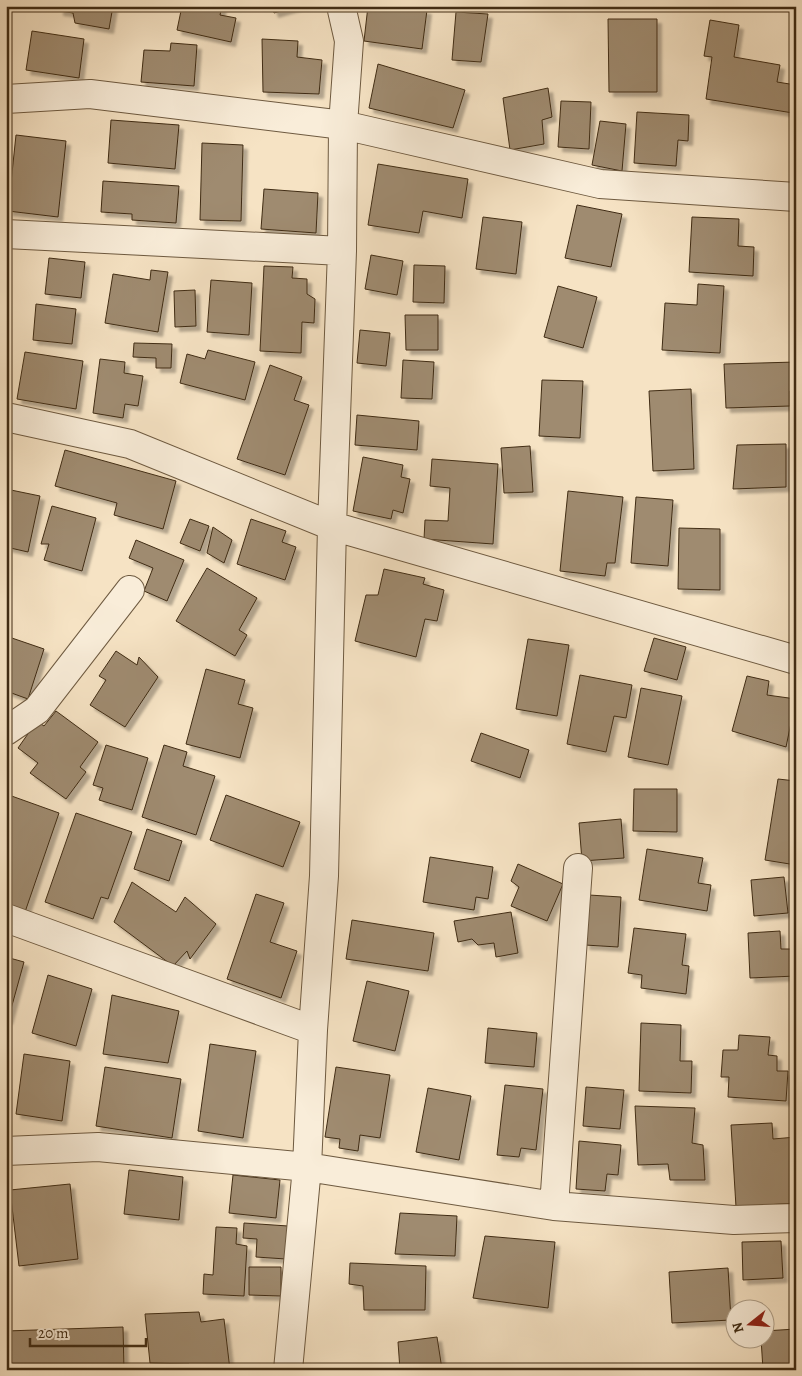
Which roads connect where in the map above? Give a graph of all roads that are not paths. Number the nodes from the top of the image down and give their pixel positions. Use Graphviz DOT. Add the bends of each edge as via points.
graph roads {
  1 [pos="341,6"];
  2 [pos="6,99"];
  3 [pos="343,124"];
  4 [pos="796,197"];
  5 [pos="6,234"];
  6 [pos="342,251"];
  7 [pos="6,417"];
  8 [pos="332,526"];
  9 [pos="130,590"];
  10 [pos="796,660"];
  11 [pos="6,731"];
  12 [pos="578,868"];
  13 [pos="6,918"];
  14 [pos="313,1030"];
  15 [pos="6,1151"];
  16 [pos="307,1167"];
  17 [pos="554,1206"];
  18 [pos="796,1218"];
  19 [pos="288,1370"];
  1 -- 3 [label="street" via="349,40"];
  2 -- 3 [label="street" via="90,94"];
  3 -- 4 [label="street" via="600,184"];
  3 -- 6 [label="street"];
  5 -- 6 [label="street"];
  6 -- 8 [label="street"];
  7 -- 8 [label="street" via="130,444"];
  8 -- 10 [label="street"];
  8 -- 14 [label="street" via="324,876"];
  9 -- 11 [label="street" via="37,710"];
  12 -- 17 [label="street"];
  13 -- 14 [label="street"];
  14 -- 16 [label="street"];
  15 -- 16 [label="street" via="98,1147"];
  16 -- 17 [label="street"];
  16 -- 19 [label="street"];
  17 -- 18 [label="street" via="734,1220"];
}
